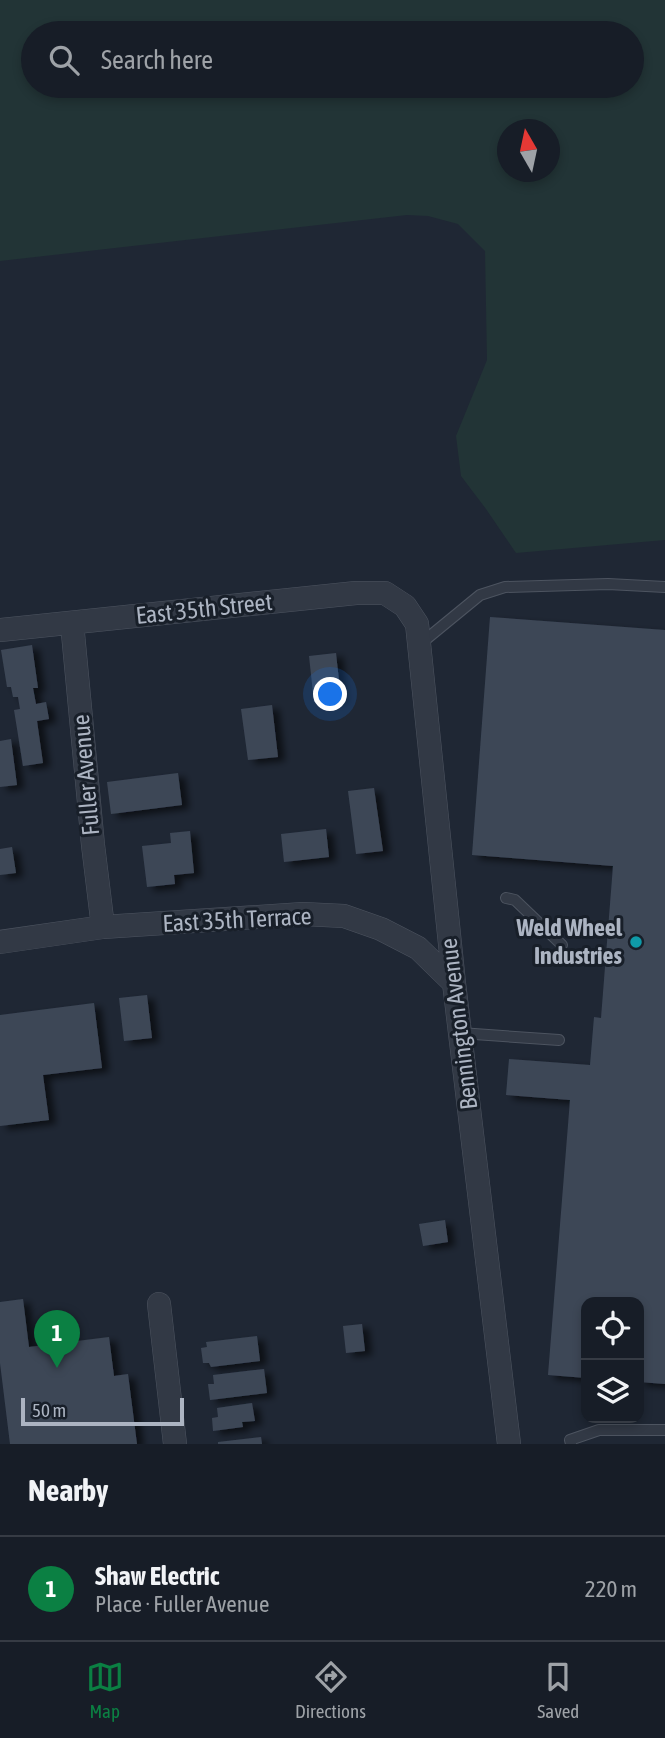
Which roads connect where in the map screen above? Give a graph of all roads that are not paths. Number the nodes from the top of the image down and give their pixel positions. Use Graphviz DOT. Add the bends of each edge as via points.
graph roads {
  1 [pos="665,587"];
  2 [pos="405,606"];
  3 [pos="72,623"];
  4 [pos="0,630"];
  5 [pos="419,645"];
  6 [pos="506,898"];
  7 [pos="103,928"];
  8 [pos="0,942"];
  9 [pos="562,946"];
  10 [pos="454,984"];
  11 [pos="460,1033"];
  12 [pos="559,1040"];
  13 [pos="159,1304"];
  14 [pos="665,1430"];
  15 [pos="175,1444"];
  16 [pos="509,1444"];
  17 [pos="571,1444"];
  1 -- 5 [label="lane" via="505,587 480,595"];
  2 -- 3 [label="street, East 35th Street" via="385,593 356,593"];
  2 -- 5 [label="street, Bennington Avenue" via="417,624"];
  3 -- 4 [label="street, East 35th Street"];
  3 -- 7 [label="street, Fuller Avenue"];
  5 -- 10 [label="street, Bennington Avenue"];
  6 -- 9 [label="lane" via="516,900"];
  7 -- 8 [label="street, East 35th Terrace"];
  7 -- 10 [label="street, East 35th Terrace" via="303,914 344,916 418,948"];
  10 -- 11 [label="street, Bennington Avenue"];
  11 -- 12 [label="lane"];
  11 -- 16 [label="street, Bennington Avenue"];
  13 -- 15 [label="street"];
  14 -- 17 [label="lane" via="599,1430 570,1440"];
}
